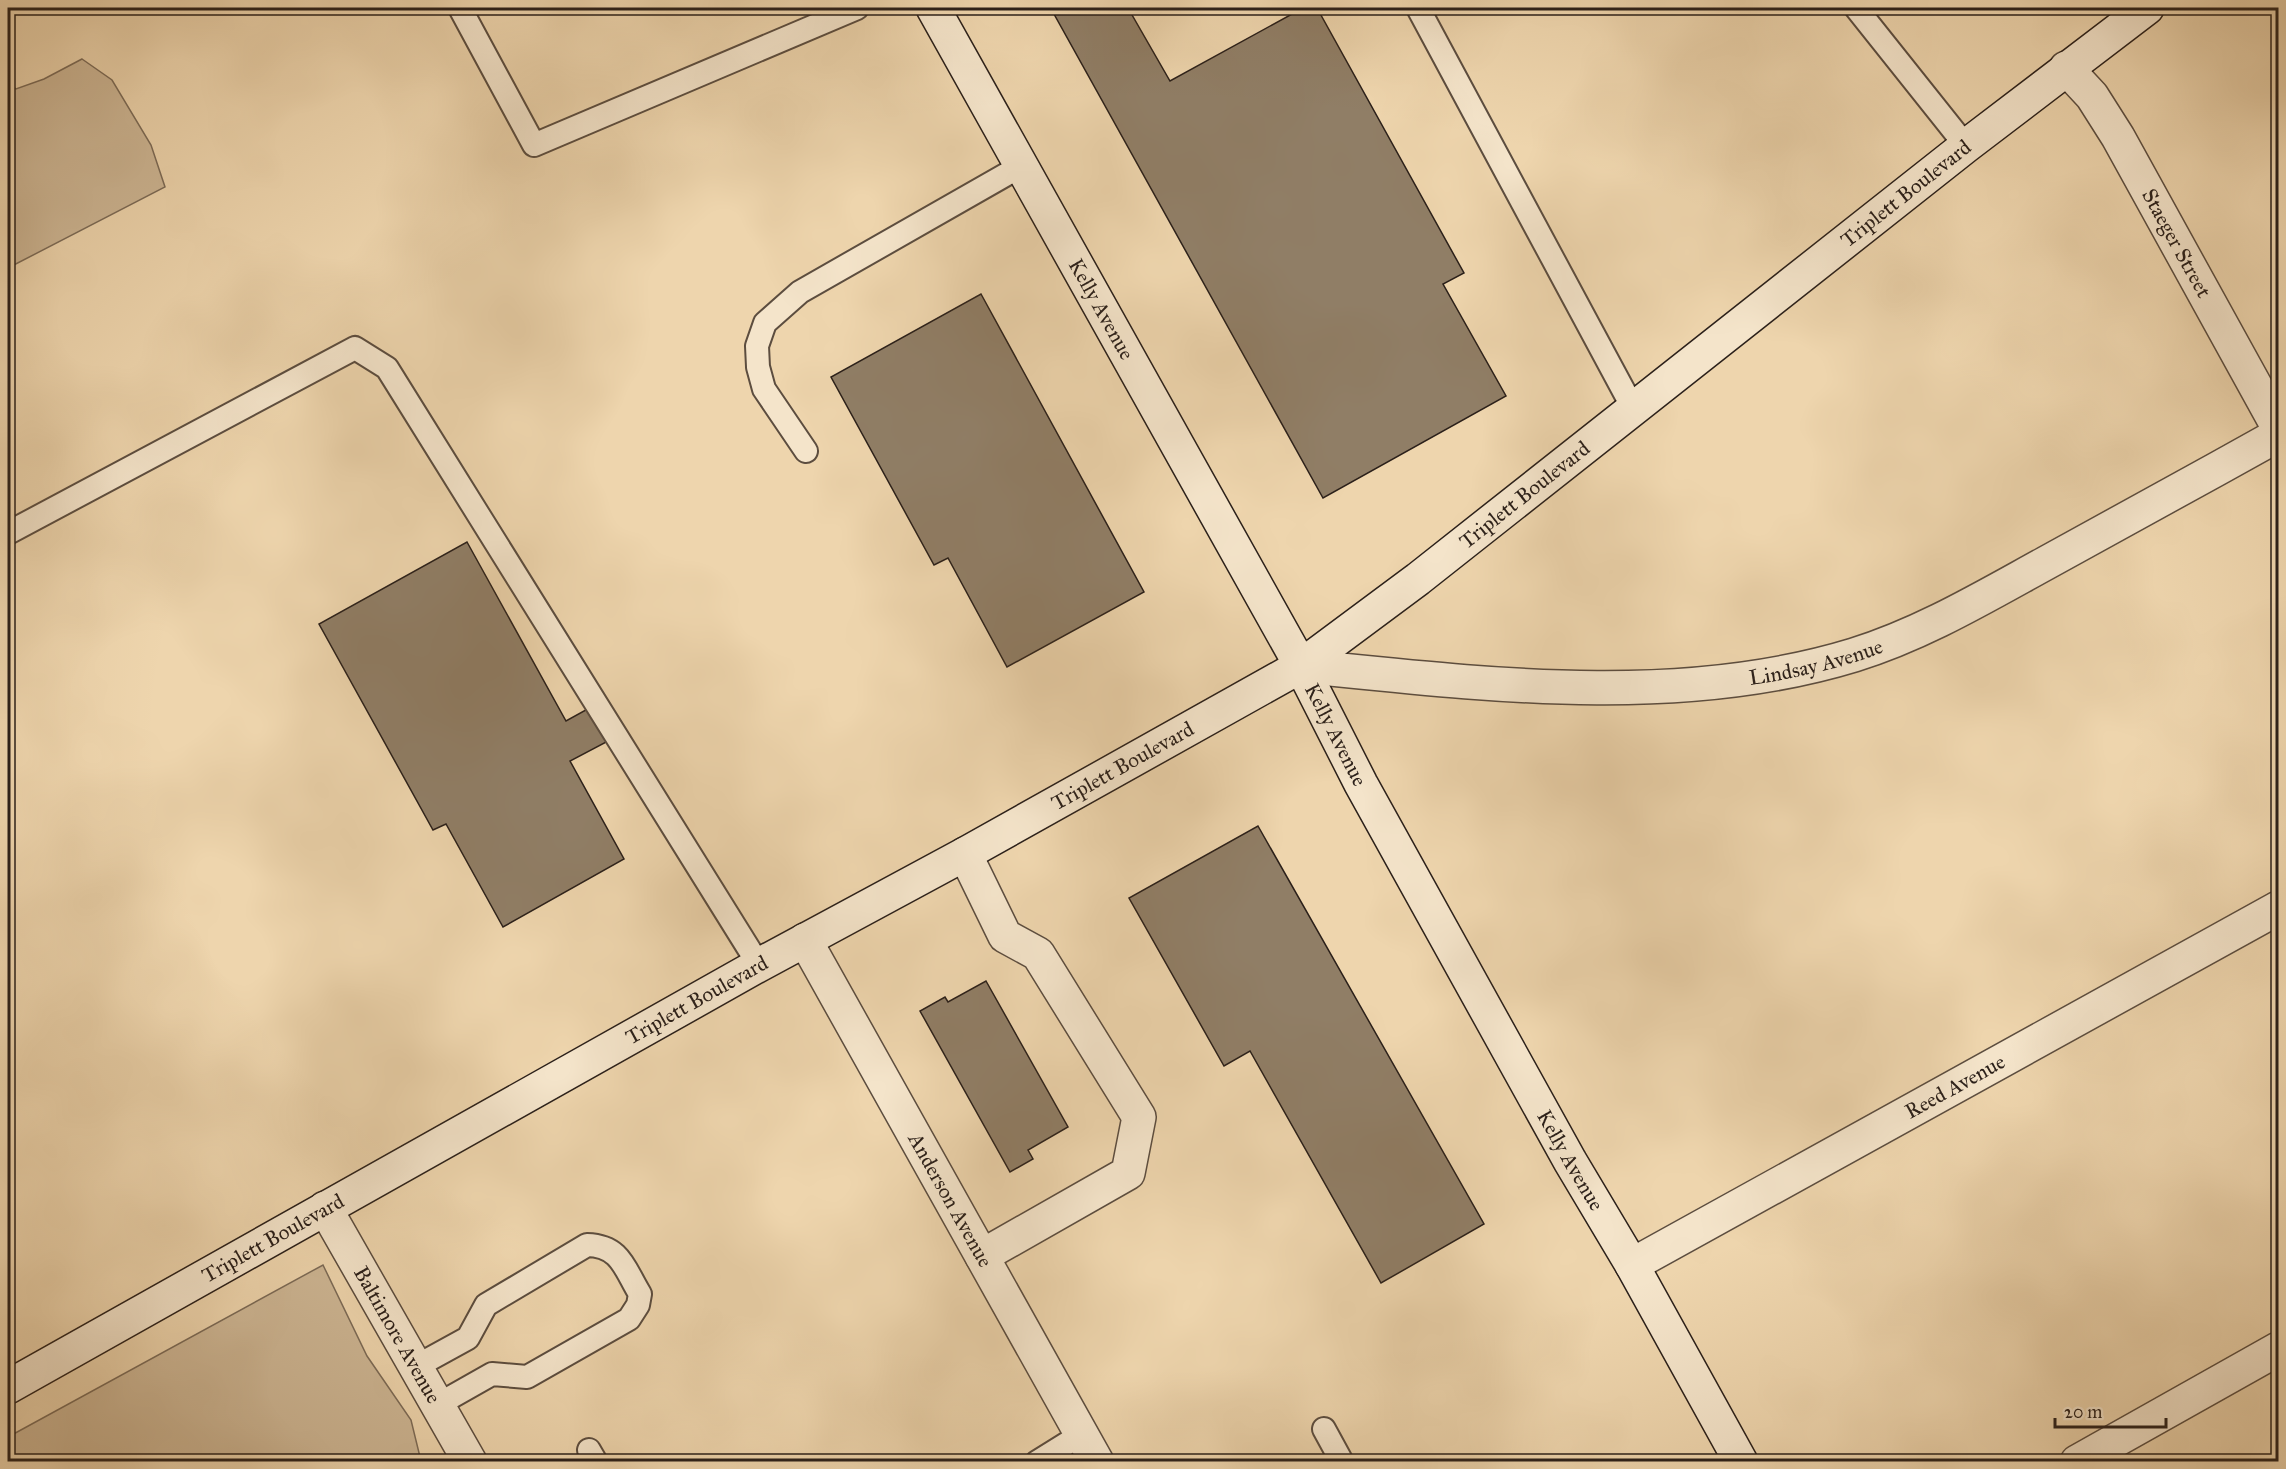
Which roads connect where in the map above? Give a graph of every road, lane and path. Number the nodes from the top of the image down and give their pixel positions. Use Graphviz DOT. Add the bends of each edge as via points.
graph roads {
  1 [pos="460,8"];
  2 [pos="857,8"];
  3 [pos="933,8"];
  4 [pos="1418,8"];
  5 [pos="1856,8"];
  6 [pos="2135,11"];
  7 [pos="2066,68"];
  8 [pos="1966,146"];
  9 [pos="1021,166"];
  10 [pos="1633,408"];
  11 [pos="2278,427"];
  12 [pos="2278,435"];
  13 [pos="806,451"];
  14 [pos="8,533"];
  15 [pos="1301,666"];
  16 [pos="965,854"];
  17 [pos="2278,908"];
  18 [pos="806,940"];
  19 [pos="759,965"];
  20 [pos="325,1208"];
  21 [pos="982,1256"];
  22 [pos="1632,1265"];
  23 [pos="2278,1349"];
  24 [pos="417,1366"];
  25 [pos="8,1387"];
  26 [pos="439,1404"];
  27 [pos="1324,1429"];
  28 [pos="1090,1448"];
  29 [pos="470,1461"];
  30 [pos="1037,1461"];
  31 [pos="1342,1461"];
  32 [pos="1741,1461"];
  33 [pos="2077,1461"];
  1 -- 2 [label="lane" via="534,145"];
  3 -- 9 [label="main road, Kelly Avenue"];
  4 -- 10 [label="lane"];
  5 -- 8 [label="lane"];
  6 -- 7 [label="main road, Triplett Boulevard"];
  7 -- 8 [label="main road, Triplett Boulevard"];
  7 -- 11 [label="main road, Staeger Street" via="2092,96 2118,137"];
  8 -- 10 [label="main road, Triplett Boulevard"];
  9 -- 13 [label="lane" via="800,292 765,322 757,346 764,389"];
  9 -- 15 [label="main road, Kelly Avenue"];
  10 -- 15 [label="main road, Triplett Boulevard" via="1418,579"];
  12 -- 15 [label="main road, Lindsay Avenue" via="1911,634 1827,662 1738,679 1643,686 1483,684"];
  14 -- 19 [label="lane" via="355,348 387,368"];
  15 -- 16 [label="main road, Triplett Boulevard"];
  15 -- 22 [label="main road, Kelly Avenue" via="1361,784"];
  16 -- 18 [label="main road, Triplett Boulevard"];
  16 -- 21 [label="main road" via="1005,936 1038,954 1139,1117 1128,1173"];
  17 -- 22 [label="main road, Reed Avenue"];
  18 -- 19 [label="main road, Triplett Boulevard"];
  18 -- 21 [label="main road, Anderson Avenue"];
  19 -- 20 [label="main road, Triplett Boulevard"];
  20 -- 24 [label="main road, Baltimore Avenue"];
  20 -- 25 [label="main road, Triplett Boulevard"];
  21 -- 28 [label="main road, Anderson Avenue"];
  22 -- 32 [label="main road, Kelly Avenue"];
  23 -- 33 [label="main road"];
  24 -- 26 [label="main road, Baltimore Avenue"];
  24 -- 26 [label="lane" via="468,1338 486,1305 588,1245 605,1246 615,1253 640,1294 629,1319 528,1377 492,1374"];
  26 -- 29 [label="main road, Baltimore Avenue"];
  27 -- 31 [label="lane"];
  28 -- 30 [label="lane"];
}
